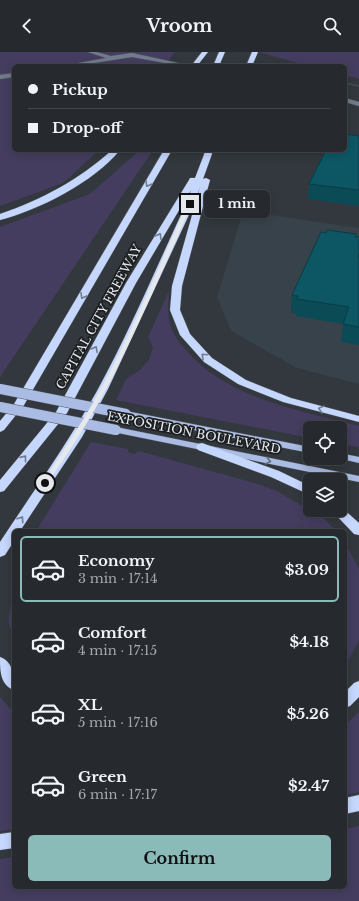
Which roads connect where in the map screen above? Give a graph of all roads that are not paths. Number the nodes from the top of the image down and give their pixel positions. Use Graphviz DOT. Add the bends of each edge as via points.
graph roads {
  1 [pos="91,52"];
  2 [pos="205,52"];
  3 [pos="222,52"];
  4 [pos="255,52"];
  5 [pos="111,58"];
  6 [pos="76,64"];
  7 [pos="177,64"];
  8 [pos="196,64"];
  9 [pos="217,64"];
  10 [pos="250,64"];
  11 [pos="12,75"];
  12 [pos="0,77"];
  13 [pos="347,101"];
  14 [pos="359,104"];
  15 [pos="114,152"];
  16 [pos="167,152"];
  17 [pos="210,152"];
  18 [pos="211,152"];
  19 [pos="211,152"];
  20 [pos="0,217"];
  21 [pos="0,389"];
  22 [pos="0,407"];
  23 [pos="359,419"];
  24 [pos="0,426"];
  25 [pos="202,447"];
  26 [pos="303,449"];
  27 [pos="347,457"];
  28 [pos="359,460"];
  29 [pos="359,479"];
  30 [pos="303,487"];
  31 [pos="0,488"];
  32 [pos="345,517"];
  33 [pos="15,529"];
  34 [pos="359,531"];
  35 [pos="12,534"];
  36 [pos="0,552"];
  37 [pos="0,664"];
  38 [pos="12,681"];
  39 [pos="359,687"];
  40 [pos="347,700"];
  41 [pos="359,803"];
  42 [pos="347,806"];
  43 [pos="12,840"];
  44 [pos="0,842"];
  1 -- 5 [label="street"];
  2 -- 8 [label="highway"];
  3 -- 9 [label="highway"];
  4 -- 10 [label="highway"];
  5 -- 6 [label="street"];
  5 -- 7 [label="street" via="132,55"];
  11 -- 12 [label="street"];
  13 -- 14 [label="street"];
  15 -- 20 [label="highway" via="93,172 67,188 26,208"];
  16 -- 24 [label="highway, CAPITAL CITY FREEWAY, one-way" via="19,405"];
  31 -- 17 [label="highway, CAPITAL CITY FREEWAY, one-way" via="60,413 131,283"];
  23 -- 18 [label="highway, one-way" via="286,400 242,382 208,360 185,335 175,310 177,286"];
  33 -- 19 [label="highway, one-way" via="76,437 103,390 190,204"];
  21 -- 26 [label="main road, EXPOSITION BOULEVARD, bridge"];
  22 -- 25 [label="main road, EXPOSITION BOULEVARD, bridge"];
  25 -- 29 [label="main road, EXPOSITION BOULEVARD, one-way"];
  25 -- 30 [label="highway"];
  27 -- 28 [label="main road"];
  32 -- 34 [label="highway"];
  36 -- 35 [label="highway, one-way"];
  37 -- 38 [label="highway"];
  39 -- 40 [label="highway"];
  41 -- 42 [label="highway"];
  43 -- 44 [label="highway"];
}
